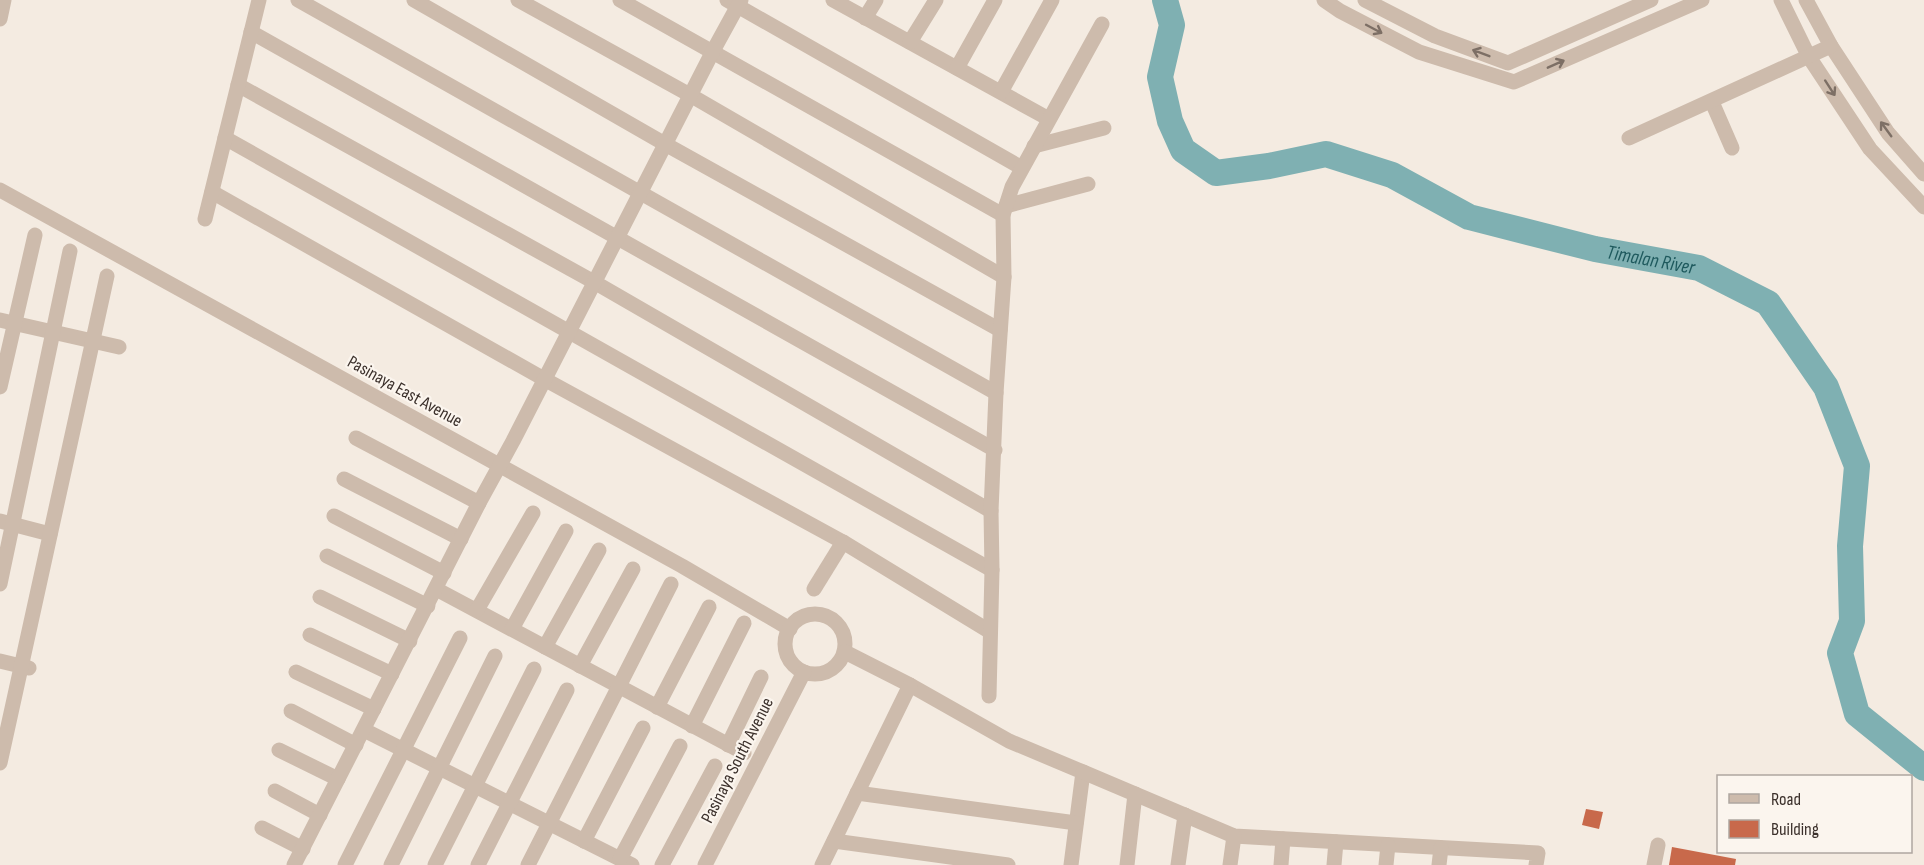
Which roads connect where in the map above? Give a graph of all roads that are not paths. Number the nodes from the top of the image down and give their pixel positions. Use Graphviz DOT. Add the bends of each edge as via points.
graph roads {
  1 [pos="4,0"];
  2 [pos="259,0"];
  3 [pos="298,0"];
  4 [pos="414,0"];
  5 [pos="518,0"];
  6 [pos="620,0"];
  7 [pos="833,0"];
  8 [pos="876,0"];
  9 [pos="936,0"];
  10 [pos="995,0"];
  11 [pos="1052,0"];
  12 [pos="1324,0"];
  13 [pos="1365,0"];
  14 [pos="1651,0"];
  15 [pos="1702,0"];
  16 [pos="1781,0"];
  17 [pos="1806,0"];
  18 [pos="735,2"];
  19 [pos="865,18"];
  20 [pos="0,19"];
  21 [pos="1102,24"];
  22 [pos="251,32"];
  23 [pos="910,42"];
  24 [pos="1831,46"];
  25 [pos="713,51"];
  26 [pos="1809,57"];
  27 [pos="957,68"];
  28 [pos="238,85"];
  29 [pos="1001,92"];
  30 [pos="690,95"];
  31 [pos="1712,102"];
  32 [pos="1049,119"];
  33 [pos="1104,128"];
  34 [pos="225,138"];
  35 [pos="1629,138"];
  36 [pos="665,144"];
  37 [pos="1035,146"];
  38 [pos="1732,148"];
  39 [pos="1022,168"];
  40 [pos="1924,174"];
  41 [pos="1088,184"];
  42 [pos="0,190"];
  43 [pos="212,192"];
  44 [pos="640,192"];
  45 [pos="1924,207"];
  46 [pos="1004,210"];
  47 [pos="206,219"];
  48 [pos="34,235"];
  49 [pos="618,236"];
  50 [pos="70,251"];
  51 [pos="107,276"];
  52 [pos="1004,277"];
  53 [pos="594,282"];
  54 [pos="7,321"];
  55 [pos="569,330"];
  56 [pos="1000,330"];
  57 [pos="53,332"];
  58 [pos="93,341"];
  59 [pos="119,347"];
  60 [pos="544,379"];
  61 [pos="0,387"];
  62 [pos="996,393"];
  63 [pos="356,438"];
  64 [pos="995,450"];
  65 [pos="500,466"];
  66 [pos="344,479"];
  67 [pos="479,503"];
  68 [pos="991,511"];
  69 [pos="533,513"];
  70 [pos="334,516"];
  71 [pos="6,523"];
  72 [pos="566,531"];
  73 [pos="50,534"];
  74 [pos="461,539"];
  75 [pos="843,542"];
  76 [pos="599,550"];
  77 [pos="327,556"];
  78 [pos="633,569"];
  79 [pos="992,570"];
  80 [pos="444,573"];
  81 [pos="0,584"];
  82 [pos="671,584"];
  83 [pos="436,589"];
  84 [pos="814,589"];
  85 [pos="320,597"];
  86 [pos="428,606"];
  87 [pos="709,607"];
  88 [pos="477,610"];
  89 [pos="744,623"];
  90 [pos="512,629"];
  91 [pos="790,629"];
  92 [pos="989,631"];
  93 [pos="310,635"];
  94 [pos="459,638"];
  95 [pos="410,641"];
  96 [pos="545,647"];
  97 [pos="845,652"];
  98 [pos="495,656"];
  99 [pos="0,661"];
  100 [pos="580,666"];
  101 [pos="25,667"];
  102 [pos="534,669"];
  103 [pos="296,672"];
  104 [pos="804,672"];
  105 [pos="393,674"];
  106 [pos="761,677"];
  107 [pos="910,685"];
  108 [pos="619,686"];
  109 [pos="567,690"];
  110 [pos="988,696"];
  111 [pos="657,707"];
  112 [pos="374,709"];
  113 [pos="291,711"];
  114 [pos="692,726"];
  115 [pos="643,728"];
  116 [pos="364,730"];
  117 [pos="356,745"];
  118 [pos="728,745"];
  119 [pos="680,746"];
  120 [pos="279,750"];
  121 [pos="404,750"];
  122 [pos="744,753"];
  123 [pos="0,763"];
  124 [pos="715,766"];
  125 [pos="440,768"];
  126 [pos="1083,772"];
  127 [pos="339,779"];
  128 [pos="475,786"];
  129 [pos="275,791"];
  130 [pos="857,793"];
  131 [pos="1136,794"];
  132 [pos="509,803"];
  133 [pos="320,814"];
  134 [pos="1185,815"];
  135 [pos="1076,823"];
  136 [pos="549,824"];
  137 [pos="262,828"];
  138 [pos="1234,836"];
  139 [pos="1283,839"];
  140 [pos="584,841"];
  141 [pos="834,841"];
  142 [pos="1336,842"];
  143 [pos="1388,845"];
  144 [pos="1659,845"];
  145 [pos="1441,848"];
  146 [pos="303,849"];
  147 [pos="1490,858"];
  148 [pos="626,862"];
  149 [pos="294,865"];
  150 [pos="345,865"];
  151 [pos="391,865"];
  152 [pos="435,865"];
  153 [pos="478,865"];
  154 [pos="528,865"];
  155 [pos="662,865"];
  156 [pos="705,865"];
  157 [pos="822,865"];
  158 [pos="1008,865"];
  159 [pos="1071,865"];
  160 [pos="1127,865"];
  161 [pos="1179,865"];
  162 [pos="1230,865"];
  163 [pos="1281,865"];
  164 [pos="1334,865"];
  165 [pos="1386,865"];
  166 [pos="1439,865"];
  167 [pos="1536,865"];
  168 [pos="1654,865"];
  1 -- 20 [label="street"];
  2 -- 22 [label="street"];
  3 -- 44 [label="street"];
  4 -- 36 [label="street"];
  5 -- 30 [label="street"];
  6 -- 25 [label="street"];
  7 -- 19 [label="street"];
  8 -- 19 [label="street"];
  9 -- 23 [label="street"];
  10 -- 27 [label="street"];
  11 -- 29 [label="street"];
  12 -- 15 [label="street, one-way" via="1419,52 1514,82"];
  14 -- 13 [label="street, one-way" via="1508,63 1435,36"];
  16 -- 26 [label="street"];
  17 -- 24 [label="street"];
  18 -- 25 [label="street"];
  18 -- 39 [label="street"];
  19 -- 23 [label="street"];
  21 -- 32 [label="street"];
  22 -- 28 [label="street"];
  22 -- 49 [label="street"];
  23 -- 27 [label="street"];
  24 -- 26 [label="street"];
  40 -- 24 [label="street, one-way" via="1888,133"];
  25 -- 30 [label="street"];
  25 -- 46 [label="street"];
  26 -- 31 [label="street"];
  26 -- 45 [label="street, one-way" via="1870,149"];
  27 -- 29 [label="street"];
  28 -- 34 [label="street"];
  28 -- 53 [label="street"];
  29 -- 32 [label="street"];
  30 -- 36 [label="street"];
  30 -- 52 [label="street"];
  31 -- 35 [label="street"];
  31 -- 38 [label="street"];
  32 -- 37 [label="street"];
  33 -- 37 [label="street"];
  34 -- 43 [label="street"];
  34 -- 55 [label="street"];
  36 -- 44 [label="street"];
  36 -- 56 [label="street"];
  37 -- 39 [label="street"];
  39 -- 46 [label="street"];
  41 -- 46 [label="street"];
  42 -- 65 [label="street, Pasinaya East Avenue"];
  43 -- 47 [label="street"];
  43 -- 60 [label="street"];
  44 -- 49 [label="street"];
  44 -- 62 [label="street"];
  46 -- 52 [label="street"];
  48 -- 54 [label="street"];
  49 -- 53 [label="street"];
  49 -- 64 [label="street"];
  50 -- 57 [label="street"];
  51 -- 58 [label="street"];
  52 -- 56 [label="street"];
  53 -- 55 [label="street"];
  53 -- 68 [label="street"];
  54 -- 57 [label="street"];
  54 -- 61 [label="street"];
  55 -- 60 [label="street"];
  55 -- 79 [label="street"];
  56 -- 62 [label="street"];
  57 -- 58 [label="street"];
  57 -- 71 [label="street"];
  58 -- 59 [label="street"];
  58 -- 73 [label="street"];
  60 -- 65 [label="street"];
  60 -- 75 [label="street"];
  62 -- 64 [label="street"];
  63 -- 67 [label="street"];
  64 -- 68 [label="street"];
  65 -- 67 [label="street"];
  65 -- 91 [label="street, Pasinaya East Avenue"];
  66 -- 74 [label="street"];
  67 -- 74 [label="street"];
  68 -- 79 [label="street"];
  69 -- 88 [label="street"];
  70 -- 80 [label="street"];
  71 -- 73 [label="street"];
  71 -- 81 [label="street"];
  72 -- 90 [label="street"];
  73 -- 101 [label="street"];
  74 -- 80 [label="street"];
  75 -- 84 [label="street"];
  75 -- 92 [label="street"];
  76 -- 96 [label="street"];
  77 -- 86 [label="street"];
  78 -- 100 [label="street"];
  79 -- 92 [label="street"];
  80 -- 83 [label="street"];
  82 -- 108 [label="street"];
  83 -- 86 [label="street"];
  83 -- 88 [label="street"];
  85 -- 95 [label="street"];
  86 -- 95 [label="street"];
  87 -- 111 [label="street"];
  88 -- 90 [label="street"];
  89 -- 114 [label="street"];
  90 -- 96 [label="street"];
  91 -- 97 [label="street" via="805,616 818,614 831,619 842,630"];
  91 -- 104 [label="street" via="785,642 788,656"];
  92 -- 110 [label="street"];
  93 -- 105 [label="street"];
  94 -- 121 [label="street"];
  95 -- 105 [label="street"];
  96 -- 100 [label="street"];
  97 -- 104 [label="street" via="832,670"];
  97 -- 107 [label="street"];
  98 -- 125 [label="street"];
  99 -- 101 [label="street"];
  100 -- 108 [label="street"];
  101 -- 123 [label="street"];
  102 -- 128 [label="street"];
  103 -- 112 [label="street"];
  104 -- 156 [label="street, Pasinaya South Avenue"];
  105 -- 112 [label="street"];
  106 -- 118 [label="street"];
  107 -- 126 [label="street" via="1009,741"];
  107 -- 130 [label="street"];
  108 -- 111 [label="street"];
  108 -- 136 [label="street"];
  109 -- 132 [label="street"];
  111 -- 114 [label="street"];
  112 -- 116 [label="street"];
  113 -- 117 [label="street"];
  114 -- 118 [label="street"];
  115 -- 140 [label="street"];
  116 -- 117 [label="street"];
  116 -- 121 [label="street"];
  117 -- 127 [label="street"];
  118 -- 122 [label="street"];
  119 -- 148 [label="street"];
  120 -- 127 [label="street"];
  121 -- 125 [label="street"];
  121 -- 150 [label="street"];
  124 -- 155 [label="street"];
  125 -- 128 [label="street"];
  125 -- 151 [label="street"];
  126 -- 131 [label="street"];
  126 -- 135 [label="street"];
  127 -- 133 [label="street"];
  128 -- 132 [label="street"];
  128 -- 152 [label="street"];
  129 -- 133 [label="street"];
  130 -- 135 [label="street"];
  130 -- 141 [label="street"];
  131 -- 134 [label="street"];
  131 -- 160 [label="street"];
  132 -- 136 [label="street"];
  132 -- 153 [label="street"];
  133 -- 146 [label="street"];
  134 -- 138 [label="street"];
  134 -- 161 [label="street"];
  135 -- 159 [label="street"];
  136 -- 140 [label="street"];
  136 -- 154 [label="street"];
  137 -- 146 [label="street"];
  138 -- 139 [label="street"];
  138 -- 162 [label="street"];
  139 -- 142 [label="street"];
  139 -- 163 [label="street"];
  140 -- 148 [label="street"];
  141 -- 157 [label="street"];
  141 -- 158 [label="street"];
  142 -- 143 [label="street"];
  142 -- 164 [label="street"];
  143 -- 145 [label="street"];
  143 -- 165 [label="street"];
  144 -- 168 [label="street"];
  145 -- 147 [label="street"];
  145 -- 166 [label="street"];
  146 -- 149 [label="street"];
  147 -- 167 [label="street" via="1538,853"];
}
